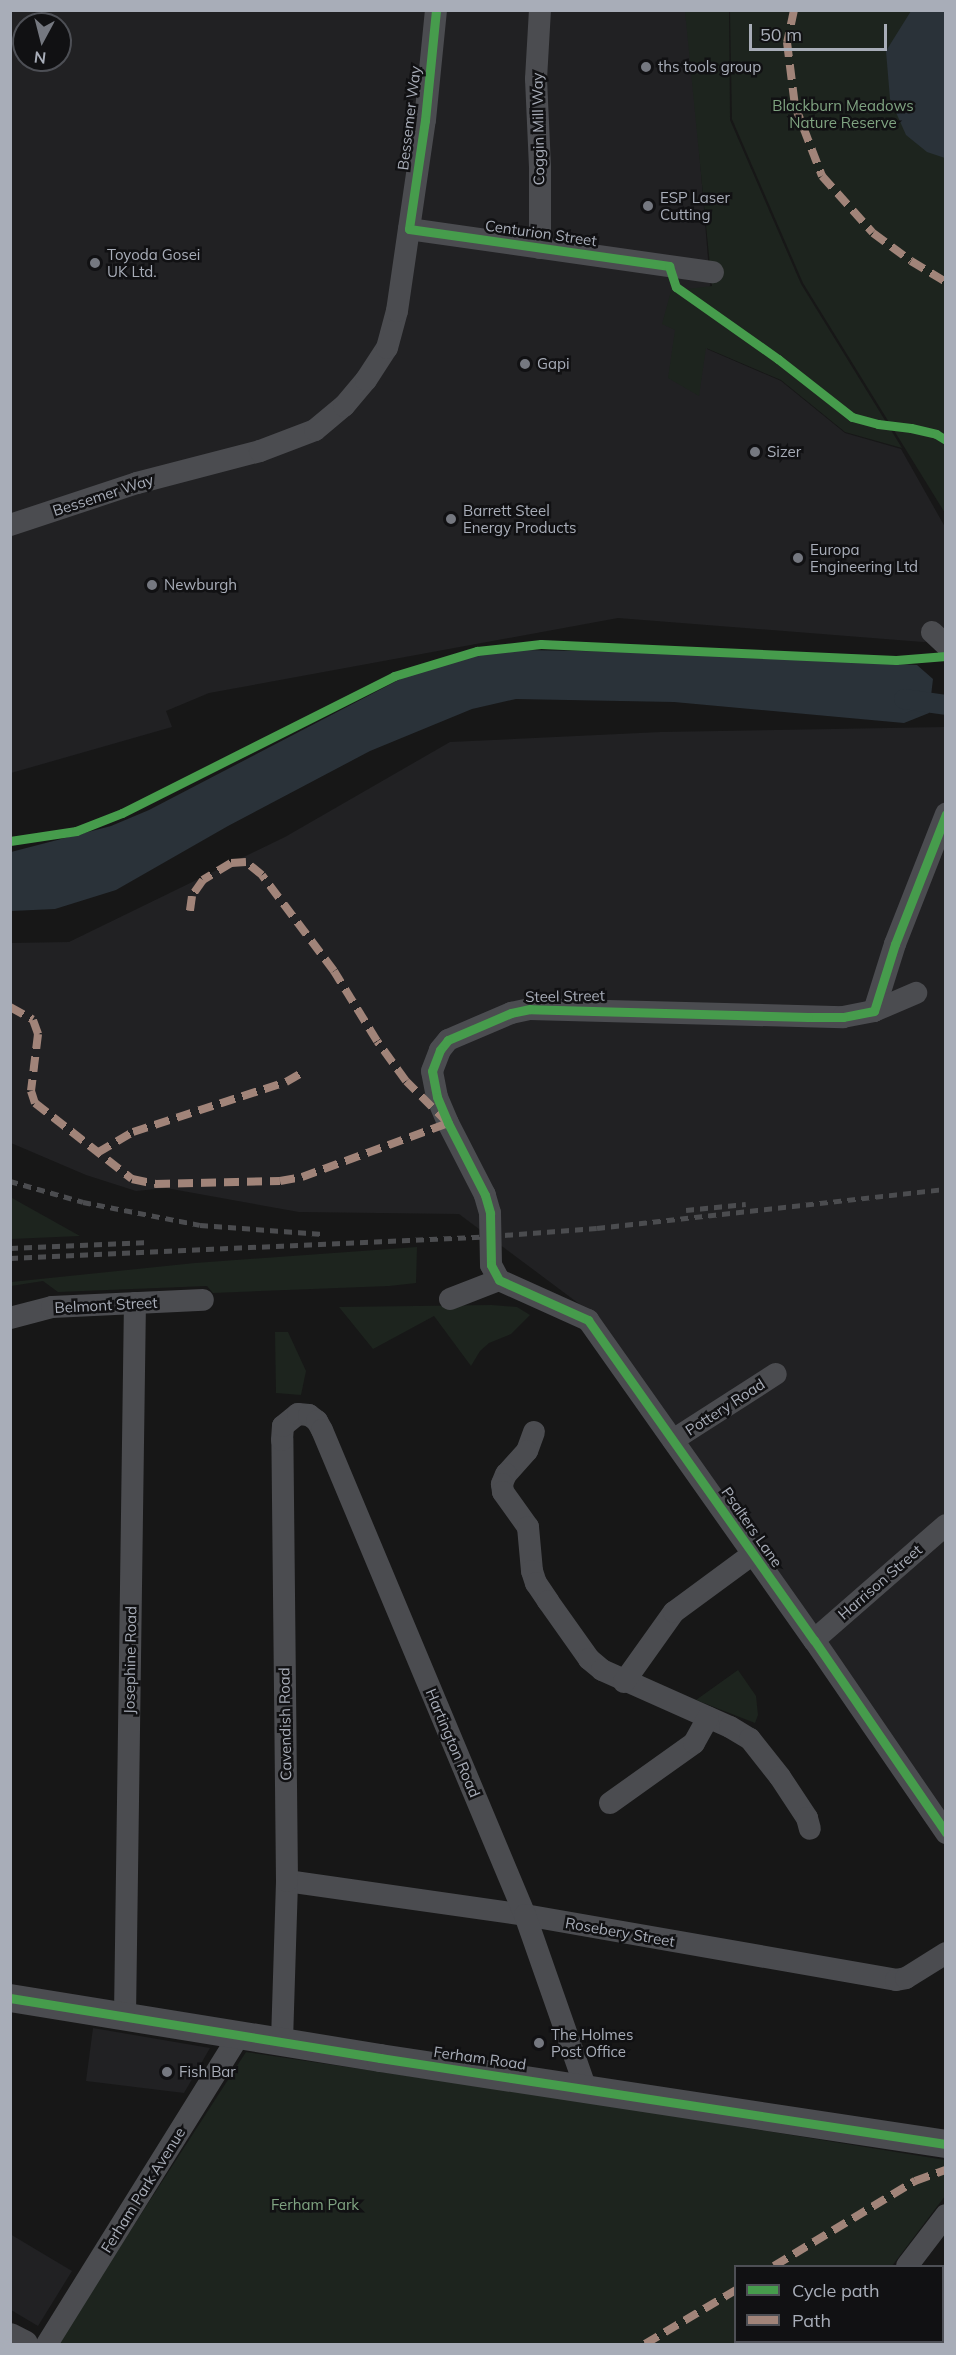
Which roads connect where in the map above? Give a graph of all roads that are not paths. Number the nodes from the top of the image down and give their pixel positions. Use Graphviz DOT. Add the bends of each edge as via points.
graph roads {
  1 [pos="436,10"];
  2 [pos="540,10"];
  3 [pos="409,229"];
  4 [pos="540,248"];
  5 [pos="713,272"];
  6 [pos="10,525"];
  7 [pos="945,814"];
  8 [pos="916,993"];
  9 [pos="874,1011"];
  10 [pos="499,1280"];
  11 [pos="450,1299"];
  12 [pos="203,1300"];
  13 [pos="135,1303"];
  14 [pos="10,1318"];
  15 [pos="776,1374"];
  16 [pos="298,1414"];
  17 [pos="534,1432"];
  18 [pos="673,1440"];
  19 [pos="945,1525"];
  20 [pos="753,1554"];
  21 [pos="814,1640"];
  22 [pos="624,1682"];
  23 [pos="708,1718"];
  24 [pos="610,1803"];
  25 [pos="810,1829"];
  26 [pos="945,1833"];
  27 [pos="287,1881"];
  28 [pos="525,1916"];
  29 [pos="945,1953"];
  30 [pos="10,1998"];
  31 [pos="125,2016"];
  32 [pos="239,2035"];
  33 [pos="282,2041"];
  34 [pos="586,2089"];
  35 [pos="945,2144"];
  36 [pos="945,2215"];
  37 [pos="908,2265"];
  38 [pos="10,2337"];
  39 [pos="24,2344"];
  40 [pos="47,2344"];
  1 -- 3 [label="street, Bessemer Way"];
  2 -- 4 [label="street, Coggin Mill Way" via="536,79"];
  3 -- 4 [label="street, Centurion Street"];
  3 -- 6 [label="street, Bessemer Way" via="397,311 387,348 344,406 315,430 260,451 137,483"];
  4 -- 5 [label="street, Centurion Street"];
  7 -- 9 [label="street"];
  8 -- 9 [label="street, Steel Street"];
  9 -- 10 [label="street, Steel Street" via="858,1016 820,1017 530,1009 448,1041 432,1071 448,1123 485,1195 491,1228 491,1265"];
  10 -- 11 [label="street"];
  10 -- 18 [label="street, Psalters Lane" via="588,1320"];
  12 -- 13 [label="street, Belmont Street"];
  13 -- 14 [label="street, Belmont Street" via="52,1307"];
  13 -- 31 [label="street, Josephine Road"];
  15 -- 18 [label="street, Pottery Road"];
  16 -- 27 [label="street, Cavendish Road" via="283,1426 282,1440"];
  16 -- 28 [label="street, Hartington Road" via="309,1415 322,1430"];
  17 -- 22 [label="street" via="527,1451 506,1473 503,1492 528,1527 536,1583 590,1659"];
  18 -- 20 [label="street, Psalters Lane"];
  19 -- 21 [label="street, Harrison Street"];
  20 -- 21 [label="street, Psalters Lane"];
  20 -- 22 [label="street" via="674,1612"];
  21 -- 26 [label="street, Psalters Lane"];
  22 -- 23 [label="street"];
  23 -- 24 [label="street" via="694,1743"];
  23 -- 25 [label="street" via="750,1739 780,1777"];
  27 -- 28 [label="street, Rosebery Street"];
  27 -- 33 [label="street, Cavendish Road"];
  28 -- 29 [label="street, Rosebery Street" via="896,1980 906,1978"];
  28 -- 34 [label="street, Hartington Road"];
  30 -- 31 [label="street, Ferham Road"];
  31 -- 32 [label="street, Ferham Road"];
  32 -- 33 [label="street, Ferham Road"];
  32 -- 40 [label="street, Ferham Park Avenue"];
  33 -- 34 [label="street, Ferham Road"];
  34 -- 35 [label="street, Ferham Road"];
  36 -- 37 [label="street"];
  38 -- 39 [label="street"];
}
